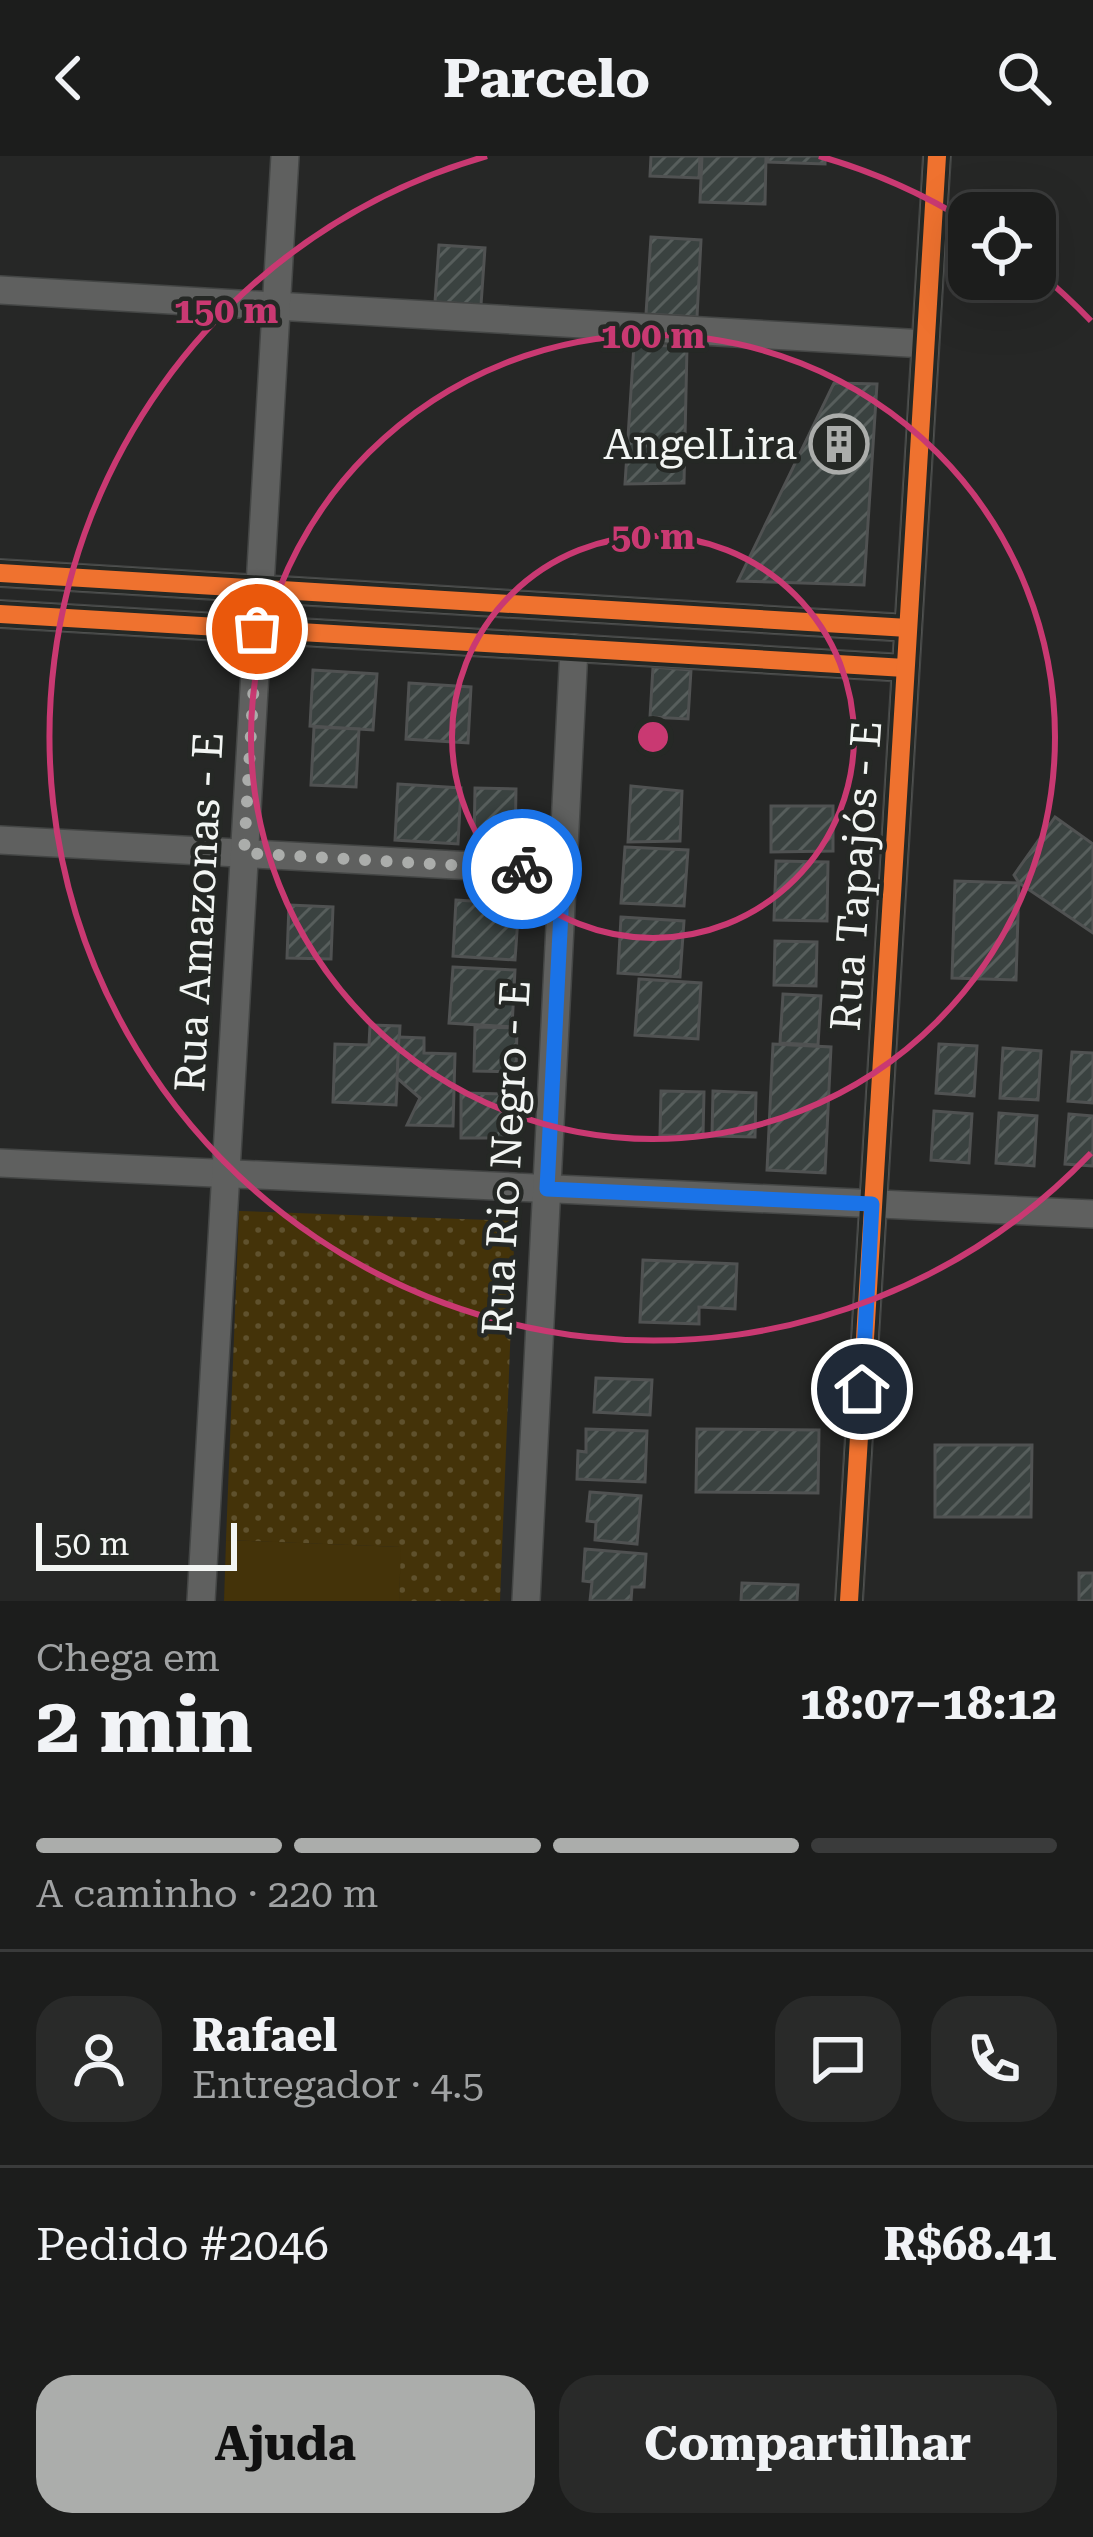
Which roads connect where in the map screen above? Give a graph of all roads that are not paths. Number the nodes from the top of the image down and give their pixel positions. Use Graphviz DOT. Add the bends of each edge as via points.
graph roads {
  1 [pos="285,156"];
  2 [pos="937,156"];
  3 [pos="0,290"];
  4 [pos="276,306"];
  5 [pos="925,344"];
  6 [pos="0,573"];
  7 [pos="260,589"];
  8 [pos="0,614"];
  9 [pos="908,628"];
  10 [pos="257,629"];
  11 [pos="574,648"];
  12 [pos="905,668"];
  13 [pos="0,840"];
  14 [pos="244,853"];
  15 [pos="563,872"];
  16 [pos="0,1163"];
  17 [pos="226,1174"];
  18 [pos="547,1189"];
  19 [pos="872,1204"];
  20 [pos="1093,1214"];
  21 [pos="201,1601"];
  22 [pos="526,1601"];
  23 [pos="849,1601"];
  1 -- 4 [label="street, Rua Amazonas - E"];
  2 -- 5 [label="street, Rua Tapajós - E"];
  3 -- 4 [label="street"];
  4 -- 5 [label="street"];
  4 -- 7 [label="street, Rua Amazonas - E"];
  5 -- 9 [label="street, Rua Tapajós - E"];
  6 -- 7 [label="street"];
  7 -- 9 [label="street"];
  7 -- 10 [label="street, Rua Amazonas - E"];
  8 -- 10 [label="street"];
  9 -- 12 [label="street, Rua Tapajós - E"];
  10 -- 11 [label="street"];
  10 -- 14 [label="street, Rua Amazonas - E"];
  11 -- 12 [label="street"];
  11 -- 15 [label="street, Rua Rio Negro - E"];
  12 -- 19 [label="street, Rua Tapajós - E"];
  13 -- 14 [label="street"];
  14 -- 15 [label="street"];
  14 -- 17 [label="street, Rua Amazonas - E"];
  15 -- 18 [label="street, Rua Rio Negro - E"];
  16 -- 17 [label="street"];
  17 -- 18 [label="street"];
  17 -- 21 [label="street, Rua Amazonas - E"];
  18 -- 19 [label="street"];
  18 -- 22 [label="street, Rua Rio Negro - E"];
  19 -- 20 [label="street"];
  19 -- 23 [label="street, Rua Tapajós - E"];
}
